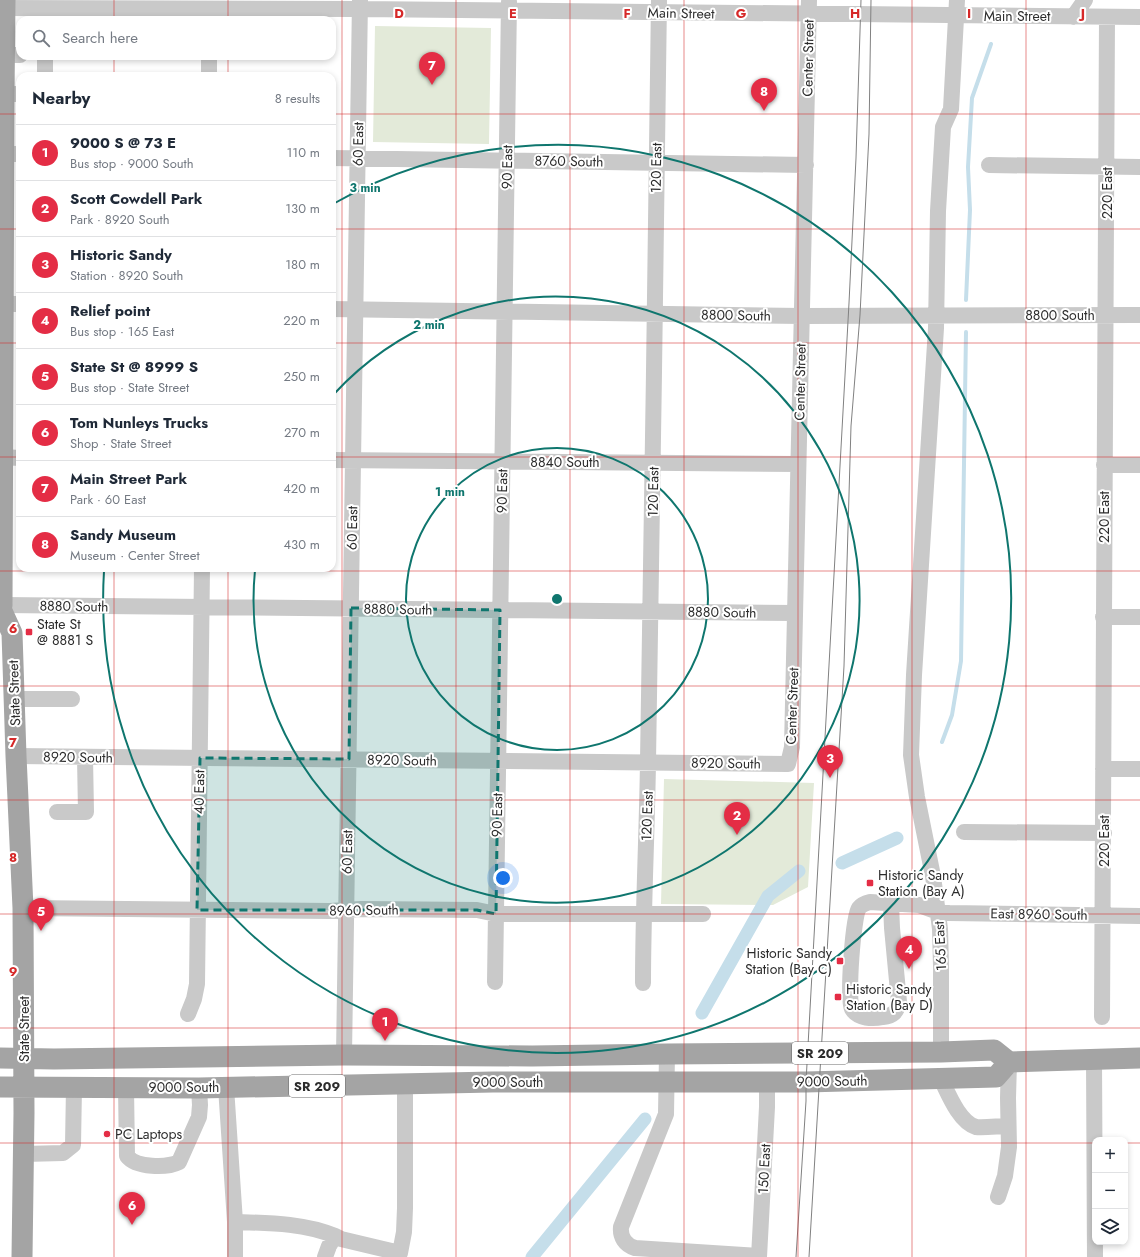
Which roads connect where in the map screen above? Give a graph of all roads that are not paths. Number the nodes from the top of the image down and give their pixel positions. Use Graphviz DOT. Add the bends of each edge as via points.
graph roads {
  1 [pos="957,0"];
  2 [pos="1085,0"];
  3 [pos="360,4"];
  4 [pos="4,6"];
  5 [pos="509,6"];
  6 [pos="659,6"];
  7 [pos="809,7"];
  8 [pos="210,9"];
  9 [pos="47,14"];
  10 [pos="957,16"];
  11 [pos="1073,17"];
  12 [pos="1107,17"];
  13 [pos="1140,17"];
  14 [pos="12,55"];
  15 [pos="45,60"];
  16 [pos="210,60"];
  17 [pos="45,72"];
  18 [pos="209,72"];
  19 [pos="12,94"];
  20 [pos="12,154"];
  21 [pos="336,158"];
  22 [pos="358,158"];
  23 [pos="507,161"];
  24 [pos="656,163"];
  25 [pos="806,165"];
  26 [pos="990,165"];
  27 [pos="1107,166"];
  28 [pos="1140,167"];
  29 [pos="2,197"];
  30 [pos="11,304"];
  31 [pos="336,309"];
  32 [pos="355,309"];
  33 [pos="505,312"];
  34 [pos="654,314"];
  35 [pos="937,315"];
  36 [pos="1106,315"];
  37 [pos="1140,315"];
  38 [pos="802,316"];
  39 [pos="1,388"];
  40 [pos="11,457"];
  41 [pos="336,460"];
  42 [pos="353,460"];
  43 [pos="502,462"];
  44 [pos="653,463"];
  45 [pos="798,464"];
  46 [pos="1104,465"];
  47 [pos="1140,465"];
  48 [pos="202,572"];
  49 [pos="1,602"];
  50 [pos="202,607"];
  51 [pos="351,608"];
  52 [pos="500,610"];
  53 [pos="650,611"];
  54 [pos="795,613"];
  55 [pos="1103,617"];
  56 [pos="1140,617"];
  57 [pos="14,699"];
  58 [pos="72,699"];
  59 [pos="16,756"];
  60 [pos="85,757"];
  61 [pos="200,758"];
  62 [pos="349,759"];
  63 [pos="498,761"];
  64 [pos="648,762"];
  65 [pos="788,764"];
  66 [pos="1103,769"];
  67 [pos="1140,769"];
  68 [pos="57,812"];
  69 [pos="964,832"];
  70 [pos="1104,833"];
  71 [pos="891,904"];
  72 [pos="23,908"];
  73 [pos="198,910"];
  74 [pos="346,910"];
  75 [pos="938,912"];
  76 [pos="496,914"];
  77 [pos="643,914"];
  78 [pos="703,914"];
  79 [pos="1103,916"];
  80 [pos="1140,916"];
  81 [pos="495,982"];
  82 [pos="643,983"];
  83 [pos="188,1014"];
  84 [pos="1102,1018"];
  85 [pos="941,1052"];
  86 [pos="667,1054"];
  87 [pos="700,1054"];
  88 [pos="344,1055"];
  89 [pos="532,1056"];
  90 [pos="0,1058"];
  91 [pos="1140,1058"];
  92 [pos="24,1059"];
  93 [pos="1094,1059"];
  94 [pos="1009,1062"];
  95 [pos="941,1079"];
  96 [pos="667,1081"];
  97 [pos="767,1082"];
  98 [pos="405,1084"];
  99 [pos="24,1086"];
  100 [pos="0,1087"];
  101 [pos="74,1087"];
  102 [pos="226,1087"];
  103 [pos="126,1088"];
  104 [pos="199,1088"];
  105 [pos="1008,1126"];
  106 [pos="24,1154"];
  107 [pos="998,1197"];
  108 [pos="235,1222"];
  109 [pos="335,1236"];
  110 [pos="400,1255"];
  111 [pos="759,1256"];
  112 [pos="22,1257"];
  113 [pos="235,1257"];
  114 [pos="325,1257"];
  115 [pos="1095,1257"];
  1 -- 10 [label="street, 165 East"];
  2 -- 11 [label="street"];
  3 -- 5 [label="street, Main Street"];
  3 -- 8 [label="street, Main Street"];
  3 -- 22 [label="street, 60 East"];
  4 -- 9 [label="street, Main Street"];
  4 -- 14 [label="main road, State Street"];
  5 -- 6 [label="street, Main Street"];
  5 -- 23 [label="street, 90 East"];
  6 -- 7 [label="street, Main Street"];
  6 -- 24 [label="street, 120 East"];
  7 -- 10 [label="street, Main Street"];
  7 -- 25 [label="street, Center Street"];
  8 -- 9 [label="street, Main Street"];
  10 -- 11 [label="street, Main Street"];
  10 -- 35 [label="street, 165 East" via="952,109 942,127"];
  11 -- 12 [label="street, Main Street"];
  12 -- 13 [label="street, Main Street"];
  12 -- 27 [label="street, 220 East"];
  14 -- 19 [label="main road, State Street"];
  15 -- 17 [label="street"];
  16 -- 18 [label="street"];
  19 -- 20 [label="main road, State Street"];
  20 -- 29 [label="main road, State Street"];
  21 -- 22 [label="street, 8760 South"];
  22 -- 23 [label="street, 8760 South"];
  22 -- 32 [label="street, 60 East"];
  23 -- 24 [label="street, 8760 South"];
  23 -- 33 [label="street, 90 East"];
  24 -- 25 [label="street, 8760 South"];
  24 -- 34 [label="street, 120 East"];
  25 -- 38 [label="street, Center Street"];
  26 -- 27 [label="street"];
  27 -- 28 [label="street"];
  27 -- 36 [label="street, 220 East"];
  29 -- 30 [label="main road, State Street"];
  30 -- 39 [label="main road, State Street"];
  31 -- 32 [label="street, 8800 South"];
  32 -- 33 [label="street, 8800 South"];
  32 -- 42 [label="street, 60 East"];
  33 -- 34 [label="street, 8800 South"];
  33 -- 43 [label="street, 90 East"];
  34 -- 38 [label="street, 8800 South"];
  34 -- 44 [label="street, 120 East"];
  35 -- 36 [label="street, 8800 South"];
  35 -- 38 [label="street, 8800 South"];
  35 -- 75 [label="street, 165 East" via="911,754"];
  36 -- 37 [label="street, 8800 South"];
  36 -- 46 [label="street, 220 East"];
  38 -- 45 [label="street, Center Street"];
  39 -- 40 [label="main road, State Street"];
  40 -- 49 [label="main road, State Street"];
  41 -- 42 [label="street, 8840 South"];
  42 -- 43 [label="street, 8840 South"];
  42 -- 51 [label="street, 60 East"];
  43 -- 44 [label="street, 8840 South"];
  43 -- 52 [label="street, 90 East"];
  44 -- 45 [label="street, 8840 South"];
  44 -- 53 [label="street, 120 East"];
  45 -- 54 [label="street, Center Street"];
  46 -- 47 [label="street"];
  46 -- 55 [label="street, 220 East"];
  48 -- 50 [label="street, 40 East"];
  49 -- 50 [label="street, 8880 South"];
  49 -- 57 [label="main road, State Street" via="12,633"];
  50 -- 51 [label="street, 8880 South"];
  50 -- 61 [label="street, 40 East"];
  51 -- 52 [label="street, 8880 South"];
  51 -- 62 [label="street, 60 East"];
  52 -- 53 [label="street, 8880 South"];
  52 -- 63 [label="street, 90 East"];
  53 -- 54 [label="street, 8880 South"];
  53 -- 64 [label="street, 120 East"];
  54 -- 65 [label="street, Center Street" via="792,747"];
  55 -- 56 [label="street"];
  55 -- 66 [label="street, 220 East"];
  57 -- 58 [label="street"];
  57 -- 59 [label="main road, State Street"];
  59 -- 60 [label="street, 8920 South"];
  59 -- 72 [label="main road, State Street"];
  60 -- 61 [label="street, 8920 South"];
  60 -- 68 [label="street" via="86,812"];
  61 -- 62 [label="street, 8920 South"];
  61 -- 73 [label="street, 40 East"];
  62 -- 63 [label="street, 8920 South"];
  62 -- 74 [label="street, 60 East"];
  63 -- 64 [label="street, 8920 South"];
  63 -- 76 [label="street, 90 East"];
  64 -- 65 [label="street, 8920 South"];
  64 -- 77 [label="street, 120 East"];
  66 -- 67 [label="street"];
  66 -- 70 [label="street, 220 East"];
  69 -- 70 [label="street"];
  70 -- 79 [label="street, 220 East"];
  71 -- 71 [label="street, East 8960 South" via="864,904 856,916 850,1002 855,1012 866,1018 889,1016 898,1009"];
  71 -- 75 [label="street, East 8960 South" via="919,906"];
  72 -- 73 [label="street, 8960 South"];
  72 -- 92 [label="main road, State Street"];
  73 -- 74 [label="street, 8960 South"];
  73 -- 83 [label="street, 40 East" via="197,984"];
  74 -- 76 [label="street, 8960 South" via="477,910"];
  74 -- 88 [label="street, 60 East"];
  75 -- 79 [label="street, East 8960 South"];
  75 -- 85 [label="street, 165 East"];
  76 -- 77 [label="street, 8960 South"];
  76 -- 81 [label="street, 90 East"];
  77 -- 78 [label="street, 8960 South"];
  77 -- 82 [label="street, 120 East"];
  79 -- 80 [label="street, East 8960 South"];
  79 -- 84 [label="street, 220 East"];
  85 -- 87 [label="main road, 9000 South / SR 209"];
  85 -- 94 [label="main road, 9000 South / SR 209" via="994,1050"];
  86 -- 87 [label="main road, 9000 South / SR 209"];
  86 -- 89 [label="main road, 9000 South / SR 209"];
  86 -- 96 [label="street"];
  87 -- 97 [label="main road" via="754,1071"];
  88 -- 89 [label="main road, 9000 South / SR 209"];
  88 -- 92 [label="main road, 9000 South / SR 209"];
  89 -- 98 [label="main road" via="479,1069 416,1070 407,1076"];
  90 -- 92 [label="main road, 9000 South / SR 209"];
  91 -- 93 [label="main road"];
  92 -- 99 [label="main road, State Street"];
  93 -- 94 [label="main road"];
  93 -- 115 [label="street"];
  94 -- 95 [label="main road, 9000 South / SR 209" via="996,1076"];
  94 -- 105 [label="street"];
  95 -- 97 [label="main road, 9000 South / SR 209"];
  95 -- 105 [label="street" via="964,1119 976,1127"];
  96 -- 97 [label="main road, 9000 South / SR 209"];
  96 -- 98 [label="main road, 9000 South / SR 209"];
  96 -- 111 [label="street" via="666,1114 621,1227 624,1240 630,1247 635,1248"];
  97 -- 111 [label="street, 150 East"];
  98 -- 102 [label="main road, 9000 South / SR 209"];
  98 -- 110 [label="street" via="405,1208"];
  99 -- 100 [label="main road, 9000 South / SR 209"];
  99 -- 101 [label="main road, 9000 South / SR 209"];
  99 -- 106 [label="main road, State Street"];
  101 -- 103 [label="main road, 9000 South / SR 209"];
  101 -- 106 [label="street" via="73,1146 63,1153"];
  102 -- 104 [label="main road, 9000 South / SR 209"];
  102 -- 108 [label="street"];
  103 -- 104 [label="main road, 9000 South / SR 209"];
  103 -- 104 [label="street" via="127,1156 137,1163 156,1166 179,1162 199,1117"];
  105 -- 107 [label="street" via="1009,1147"];
  106 -- 112 [label="main road, State Street"];
  108 -- 109 [label="street" via="310,1228"];
  108 -- 113 [label="street"];
  109 -- 110 [label="street"];
  109 -- 114 [label="street"];
}
